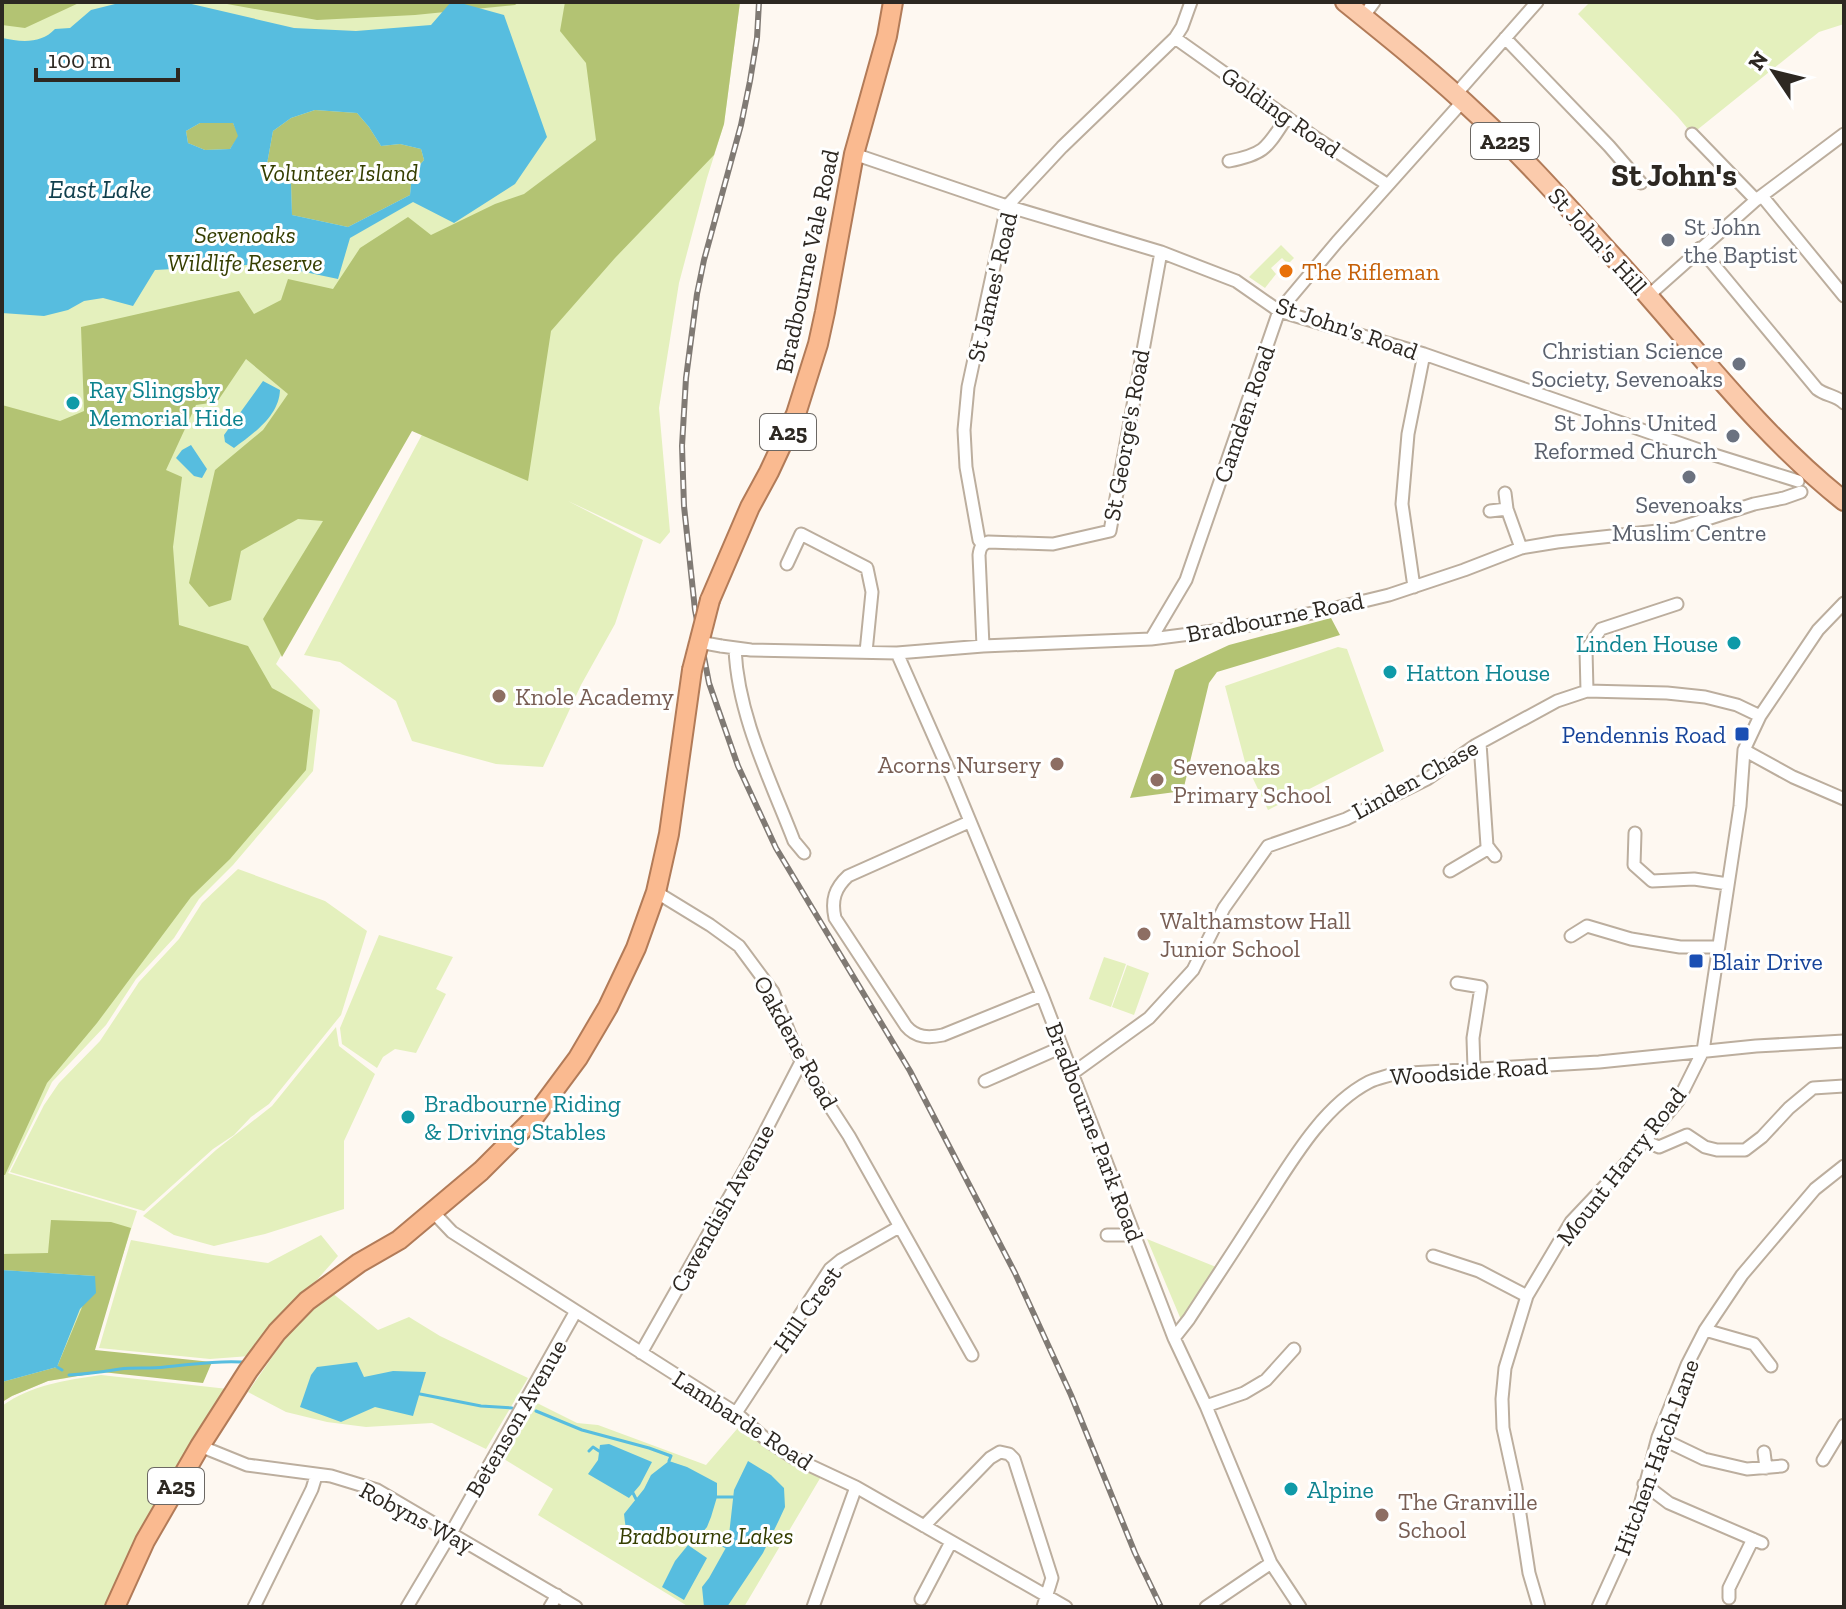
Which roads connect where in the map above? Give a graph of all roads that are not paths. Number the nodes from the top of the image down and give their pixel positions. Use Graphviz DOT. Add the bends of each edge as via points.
graph roads {
  1 [pos="893,2"];
  2 [pos="1191,2"];
  3 [pos="1345,2"];
  4 [pos="1537,2"];
  5 [pos="1369,9"];
  6 [pos="1175,38"];
  7 [pos="1505,38"];
  8 [pos="1459,98"];
  9 [pos="1287,117"];
  10 [pos="1692,134"];
  11 [pos="1842,140"];
  12 [pos="854,154"];
  13 [pos="1229,161"];
  14 [pos="1641,183"];
  15 [pos="1388,185"];
  16 [pos="1759,198"];
  17 [pos="1007,206"];
  18 [pos="1700,248"];
  19 [pos="1161,252"];
  20 [pos="1648,296"];
  21 [pos="1844,296"];
  22 [pos="1279,311"];
  23 [pos="1424,354"];
  24 [pos="1844,403"];
  25 [pos="1802,480"];
  26 [pos="1505,493"];
  27 [pos="1837,493"];
  28 [pos="1507,509"];
  29 [pos="1490,511"];
  30 [pos="982,544"];
  31 [pos="1521,548"];
  32 [pos="787,564"];
  33 [pos="1414,587"];
  34 [pos="1844,603"];
  35 [pos="1677,604"];
  36 [pos="1151,639"];
  37 [pos="699,642"];
  38 [pos="983,646"];
  39 [pos="735,649"];
  40 [pos="866,652"];
  41 [pos="897,653"];
  42 [pos="1587,691"];
  43 [pos="1760,716"];
  44 [pos="1480,743"];
  45 [pos="1744,750"];
  46 [pos="1844,799"];
  47 [pos="969,822"];
  48 [pos="1635,833"];
  49 [pos="804,853"];
  50 [pos="1450,871"];
  51 [pos="1728,884"];
  52 [pos="656,892"];
  53 [pos="1571,936"];
  54 [pos="1718,947"];
  55 [pos="1457,983"];
  56 [pos="1042,995"];
  57 [pos="1844,1041"];
  58 [pos="1062,1047"];
  59 [pos="1703,1051"];
  60 [pos="801,1062"];
  61 [pos="1474,1069"];
  62 [pos="1073,1073"];
  63 [pos="985,1081"];
  64 [pos="1844,1086"];
  65 [pos="1644,1141"];
  66 [pos="1844,1166"];
  67 [pos="433,1212"];
  68 [pos="899,1227"];
  69 [pos="1107,1235"];
  70 [pos="1134,1235"];
  71 [pos="1433,1256"];
  72 [pos="1527,1296"];
  73 [pos="576,1311"];
  74 [pos="1705,1330"];
  75 [pos="1174,1338"];
  76 [pos="1294,1349"];
  77 [pos="641,1353"];
  78 [pos="972,1355"];
  79 [pos="1771,1366"];
  80 [pos="1206,1406"];
  81 [pos="736,1413"];
  82 [pos="1844,1425"];
  83 [pos="1658,1437"];
  84 [pos="200,1446"];
  85 [pos="1764,1452"];
  86 [pos="1823,1460"];
  87 [pos="1782,1466"];
  88 [pos="1766,1468"];
  89 [pos="316,1476"];
  90 [pos="1644,1484"];
  91 [pos="856,1487"];
  92 [pos="924,1526"];
  93 [pos="451,1533"];
  94 [pos="951,1542"];
  95 [pos="1271,1563"];
  96 [pos="557,1595"];
  97 [pos="1729,1598"];
  98 [pos="921,1599"];
  99 [pos="1044,1601"];
  100 [pos="115,1607"];
  101 [pos="254,1607"];
  102 [pos="407,1607"];
  103 [pos="550,1607"];
  104 [pos="576,1607"];
  105 [pos="813,1607"];
  106 [pos="1066,1607"];
  107 [pos="1206,1607"];
  108 [pos="1300,1607"];
  109 [pos="1539,1607"];
  110 [pos="1598,1607"];
  1 -- 12 [label="highway, Bradbourne Vale Road / A25"];
  2 -- 6 [label="street, St James' Road"];
  3 -- 5 [label="main road, St John's Hill / A225"];
  4 -- 7 [label="street, Camden Road"];
  5 -- 8 [label="main road, St John's Hill / A225"];
  6 -- 9 [label="street, Golding Road"];
  6 -- 17 [label="street, St James' Road"];
  7 -- 8 [label="street, Camden Road"];
  7 -- 14 [label="street"];
  8 -- 15 [label="street, Camden Road"];
  8 -- 20 [label="main road, St John's Hill / A225" via="1529,165"];
  9 -- 13 [label="street" via="1265,149"];
  9 -- 15 [label="street, Golding Road"];
  10 -- 16 [label="street"];
  11 -- 16 [label="street"];
  12 -- 17 [label="street, St John's Road"];
  12 -- 37 [label="highway, Bradbourne Vale Road / A25, bridge" via="818,344 796,414 710,600"];
  15 -- 22 [label="street, Camden Road"];
  16 -- 18 [label="street"];
  16 -- 21 [label="street"];
  17 -- 19 [label="street, St John's Road"];
  17 -- 30 [label="street, St James' Road" via="968,387 964,430"];
  18 -- 20 [label="street"];
  18 -- 24 [label="street" via="1817,389"];
  19 -- 22 [label="street, St John's Road" via="1236,281"];
  19 -- 30 [label="street, St George's Road" via="1110,531 1053,544"];
  20 -- 25 [label="main road, St John's Hill / A225"];
  22 -- 23 [label="street, St John's Road"];
  22 -- 36 [label="street, Camden Road" via="1186,580"];
  23 -- 25 [label="street, St John's Road" via="1708,453"];
  23 -- 33 [label="street" via="1408,434 1402,504"];
  25 -- 27 [label="main road, St John's Hill / A225"];
  25 -- 31 [label="street, Bradbourne Road" via="1784,498 1676,529"];
  26 -- 28 [label="street"];
  28 -- 29 [label="street"];
  28 -- 31 [label="street"];
  30 -- 38 [label="street"];
  31 -- 33 [label="street, Bradbourne Road"];
  32 -- 40 [label="street" via="801,534 867,568 872,592"];
  33 -- 36 [label="street, Bradbourne Road" via="1323,611"];
  34 -- 43 [label="street, Mount Harry Road" via="1818,630"];
  35 -- 42 [label="street" via="1601,629 1586,650"];
  36 -- 38 [label="street, Bradbourne Road"];
  37 -- 39 [label="street, Bradbourne Road, bridge"];
  37 -- 52 [label="highway, Bradbourne Vale Road / A25, bridge"];
  38 -- 41 [label="street, Bradbourne Road"];
  39 -- 40 [label="street, Bradbourne Road"];
  39 -- 49 [label="street" via="749,725 794,841"];
  40 -- 41 [label="street, Bradbourne Road"];
  41 -- 47 [label="street, Bradbourne Park Road"];
  42 -- 43 [label="street, Linden Chase" via="1705,697"];
  42 -- 44 [label="street, Linden Chase" via="1557,701"];
  43 -- 45 [label="street, Mount Harry Road"];
  44 -- 50 [label="street" via="1487,846 1492,852"];
  44 -- 62 [label="street, Linden Chase" via="1427,779 1346,819 1268,846 1224,908 1193,970 1149,1018"];
  45 -- 46 [label="street"];
  45 -- 51 [label="street, Mount Harry Road"];
  47 -- 56 [label="street, Bradbourne Park Road"];
  47 -- 56 [label="street" via="848,876 834,897 835,918 916,1035 943,1035"];
  48 -- 51 [label="street" via="1634,865 1651,887 1694,879"];
  51 -- 54 [label="street, Mount Harry Road"];
  52 -- 60 [label="street, Oakdene Road" via="739,946 773,992"];
  52 -- 67 [label="highway, Bradbourne Vale Road / A25" via="630,961 578,1058 532,1120"];
  53 -- 54 [label="street" via="1587,926 1680,947"];
  54 -- 59 [label="street, Mount Harry Road"];
  55 -- 61 [label="street" via="1481,987"];
  56 -- 58 [label="street, Bradbourne Park Road"];
  57 -- 59 [label="street, Woodside Road"];
  58 -- 62 [label="street, Bradbourne Park Road"];
  58 -- 63 [label="street"];
  59 -- 61 [label="street, Woodside Road"];
  59 -- 65 [label="street, Mount Harry Road" via="1678,1101"];
  60 -- 68 [label="street, Oakdene Road"];
  60 -- 77 [label="street, Cavendish Avenue"];
  61 -- 75 [label="street, Woodside Road" via="1393,1074 1364,1085 1336,1107 1290,1164"];
  62 -- 70 [label="street, Bradbourne Park Road"];
  64 -- 65 [label="street" via="1813,1088 1745,1150 1705,1147 1687,1135 1659,1147"];
  65 -- 72 [label="street, Mount Harry Road" via="1571,1222"];
  66 -- 74 [label="street, Hitchen Hatch Lane" via="1815,1189 1742,1275"];
  67 -- 73 [label="street, Lambarde Road" via="452,1232"];
  67 -- 84 [label="highway, Bradbourne Vale Road / A25" via="307,1301 255,1361"];
  68 -- 78 [label="street, Oakdene Road"];
  68 -- 81 [label="street, Hill Crest" via="830,1269"];
  69 -- 70 [label="street"];
  70 -- 75 [label="street, Bradbourne Park Road"];
  71 -- 72 [label="street" via="1479,1271"];
  72 -- 109 [label="street, Mount Harry Road" via="1505,1368 1502,1414"];
  73 -- 77 [label="street, Lambarde Road"];
  73 -- 93 [label="street, Betenson Avenue"];
  74 -- 79 [label="street" via="1754,1344"];
  74 -- 83 [label="street, Hitchen Hatch Lane"];
  75 -- 80 [label="street, Bradbourne Park Road"];
  76 -- 80 [label="street" via="1266,1380"];
  77 -- 81 [label="street, Lambarde Road"];
  80 -- 95 [label="street, Bradbourne Park Road"];
  81 -- 91 [label="street, Lambarde Road" via="794,1458"];
  82 -- 86 [label="street"];
  83 -- 88 [label="street" via="1704,1459"];
  83 -- 90 [label="street, Hitchen Hatch Lane"];
  84 -- 89 [label="street, Robyns Way" via="247,1465"];
  84 -- 100 [label="highway, Bradbourne Vale Road / A25" via="145,1541"];
  85 -- 88 [label="street"];
  87 -- 88 [label="street"];
  89 -- 93 [label="street, Robyns Way" via="377,1490"];
  89 -- 101 [label="street"];
  90 -- 97 [label="street" via="1669,1503 1758,1541 1729,1588"];
  90 -- 110 [label="street, Hitchen Hatch Lane" via="1634,1528"];
  91 -- 92 [label="street, Lambarde Road"];
  91 -- 105 [label="street"];
  92 -- 94 [label="street, Lambarde Road"];
  92 -- 99 [label="street" via="990,1458 1009,1454 1052,1578"];
  93 -- 96 [label="street, Robyns Way"];
  93 -- 102 [label="street, Betenson Avenue"];
  94 -- 98 [label="street"];
  94 -- 99 [label="street, Lambarde Road"];
  95 -- 107 [label="street"];
  95 -- 108 [label="street, Bradbourne Park Road"];
  96 -- 103 [label="street"];
  96 -- 104 [label="street, Robyns Way"];
  99 -- 106 [label="street, Lambarde Road"];
}
